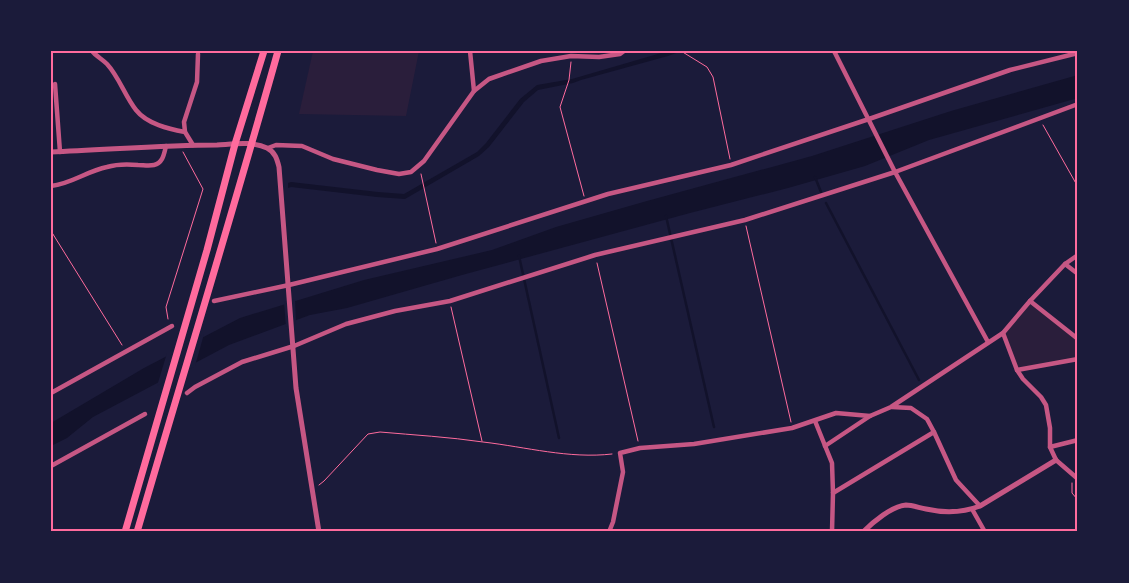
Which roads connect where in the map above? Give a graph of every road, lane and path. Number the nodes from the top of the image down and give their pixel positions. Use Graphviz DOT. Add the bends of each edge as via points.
graph roads {
  1 [pos="92,51"];
  2 [pos="264,51"];
  3 [pos="278,51"];
  4 [pos="470,51"];
  5 [pos="624,51"];
  6 [pos="681,51"];
  7 [pos="834,51"];
  8 [pos="1078,53"];
  9 [pos="198,54"];
  10 [pos="571,56"];
  11 [pos="55,84"];
  12 [pos="474,91"];
  13 [pos="1078,104"];
  14 [pos="1039,118"];
  15 [pos="869,119"];
  16 [pos="185,132"];
  17 [pos="235,144"];
  18 [pos="252,144"];
  19 [pos="193,145"];
  20 [pos="166,146"];
  21 [pos="180,146"];
  22 [pos="268,148"];
  23 [pos="51,152"];
  24 [pos="60,152"];
  25 [pos="731,164"];
  26 [pos="419,165"];
  27 [pos="896,172"];
  28 [pos="51,186"];
  29 [pos="1078,187"];
  30 [pos="585,201"];
  31 [pos="745,220"];
  32 [pos="51,231"];
  33 [pos="437,249"];
  34 [pos="595,255"];
  35 [pos="1078,255"];
  36 [pos="1065,264"];
  37 [pos="1078,274"];
  38 [pos="289,288"];
  39 [pos="450,301"];
  40 [pos="1030,301"];
  41 [pos="214,302"];
  42 [pos="171,327"];
  43 [pos="1003,333"];
  44 [pos="1078,339"];
  45 [pos="988,342"];
  46 [pos="294,343"];
  47 [pos="126,351"];
  48 [pos="1078,359"];
  49 [pos="1017,370"];
  50 [pos="51,393"];
  51 [pos="187,393"];
  52 [pos="891,407"];
  53 [pos="145,414"];
  54 [pos="870,416"];
  55 [pos="815,421"];
  56 [pos="792,428"];
  57 [pos="934,432"];
  58 [pos="1078,440"];
  59 [pos="482,441"];
  60 [pos="825,446"];
  61 [pos="1050,447"];
  62 [pos="640,448"];
  63 [pos="620,453"];
  64 [pos="1056,460"];
  65 [pos="51,466"];
  66 [pos="1073,476"];
  67 [pos="1078,479"];
  68 [pos="312,490"];
  69 [pos="833,493"];
  70 [pos="1078,500"];
  71 [pos="980,506"];
  72 [pos="972,509"];
  73 [pos="125,532"];
  74 [pos="137,532"];
  75 [pos="319,532"];
  76 [pos="609,532"];
  77 [pos="832,532"];
  78 [pos="863,532"];
  79 [pos="985,532"];
  1 -- 16 [label="street" via="113,72 137,112 163,127"];
  2 -- 17 [label="main road"];
  3 -- 18 [label="main road"];
  4 -- 12 [label="street"];
  5 -- 10 [label="street" via="599,57"];
  6 -- 25 [label="path" via="707,67 713,77"];
  7 -- 15 [label="street"];
  8 -- 15 [label="street" via="1010,70"];
  9 -- 16 [label="street" via="197,82 184,122"];
  10 -- 12 [label="street" via="541,61 489,79"];
  10 -- 30 [label="path" via="570,80 560,108"];
  11 -- 24 [label="street"];
  12 -- 26 [label="street"];
  13 -- 14 [label="street"];
  14 -- 27 [label="street"];
  14 -- 29 [label="path"];
  15 -- 25 [label="street"];
  15 -- 27 [label="street"];
  16 -- 19 [label="street"];
  17 -- 18 [label="street"];
  17 -- 19 [label="street"];
  17 -- 73 [label="main road"];
  18 -- 22 [label="street"];
  18 -- 74 [label="main road"];
  19 -- 21 [label="street"];
  20 -- 21 [label="street"];
  20 -- 24 [label="street"];
  20 -- 28 [label="street" via="162,159 154,165 108,166"];
  21 -- 42 [label="path" via="203,189 166,307"];
  22 -- 26 [label="street" via="302,146 333,159 399,174 411,172"];
  22 -- 38 [label="street" via="274,153 279,166"];
  23 -- 24 [label="street"];
  25 -- 30 [label="street"];
  26 -- 33 [label="path"];
  27 -- 31 [label="street"];
  27 -- 45 [label="street"];
  30 -- 33 [label="street"];
  31 -- 34 [label="street"];
  31 -- 56 [label="path"];
  32 -- 47 [label="path"];
  33 -- 38 [label="street"];
  34 -- 39 [label="street"];
  34 -- 62 [label="path"];
  35 -- 36 [label="street"];
  36 -- 37 [label="street"];
  36 -- 40 [label="street"];
  38 -- 41 [label="street"];
  38 -- 46 [label="street"];
  39 -- 46 [label="street" via="346,324"];
  39 -- 59 [label="path"];
  40 -- 43 [label="street"];
  40 -- 44 [label="street"];
  42 -- 47 [label="street"];
  43 -- 45 [label="street"];
  43 -- 49 [label="street"];
  45 -- 52 [label="street"];
  46 -- 51 [label="street" via="242,362"];
  46 -- 68 [label="street" via="296,388"];
  47 -- 50 [label="street"];
  48 -- 49 [label="street"];
  49 -- 61 [label="street" via="1046,405"];
  52 -- 54 [label="street"];
  52 -- 57 [label="street" via="911,408 927,419"];
  53 -- 65 [label="street"];
  54 -- 55 [label="street" via="836,413"];
  54 -- 60 [label="street"];
  55 -- 56 [label="street"];
  55 -- 60 [label="street"];
  56 -- 62 [label="street" via="694,444"];
  57 -- 69 [label="street"];
  57 -- 71 [label="street" via="956,480"];
  58 -- 61 [label="street"];
  59 -- 63 [label="path" via="565,454"];
  59 -- 68 [label="path" via="380,432 368,434 324,482"];
  60 -- 69 [label="street" via="832,463"];
  61 -- 64 [label="street"];
  62 -- 63 [label="street"];
  63 -- 76 [label="street" via="623,472"];
  64 -- 66 [label="street"];
  64 -- 71 [label="street"];
  66 -- 67 [label="street"];
  66 -- 70 [label="path" via="1072,493"];
  68 -- 75 [label="street"];
  69 -- 77 [label="street"];
  71 -- 72 [label="street"];
  72 -- 78 [label="street" via="943,512 906,505 889,511"];
  72 -- 79 [label="street"];
}
